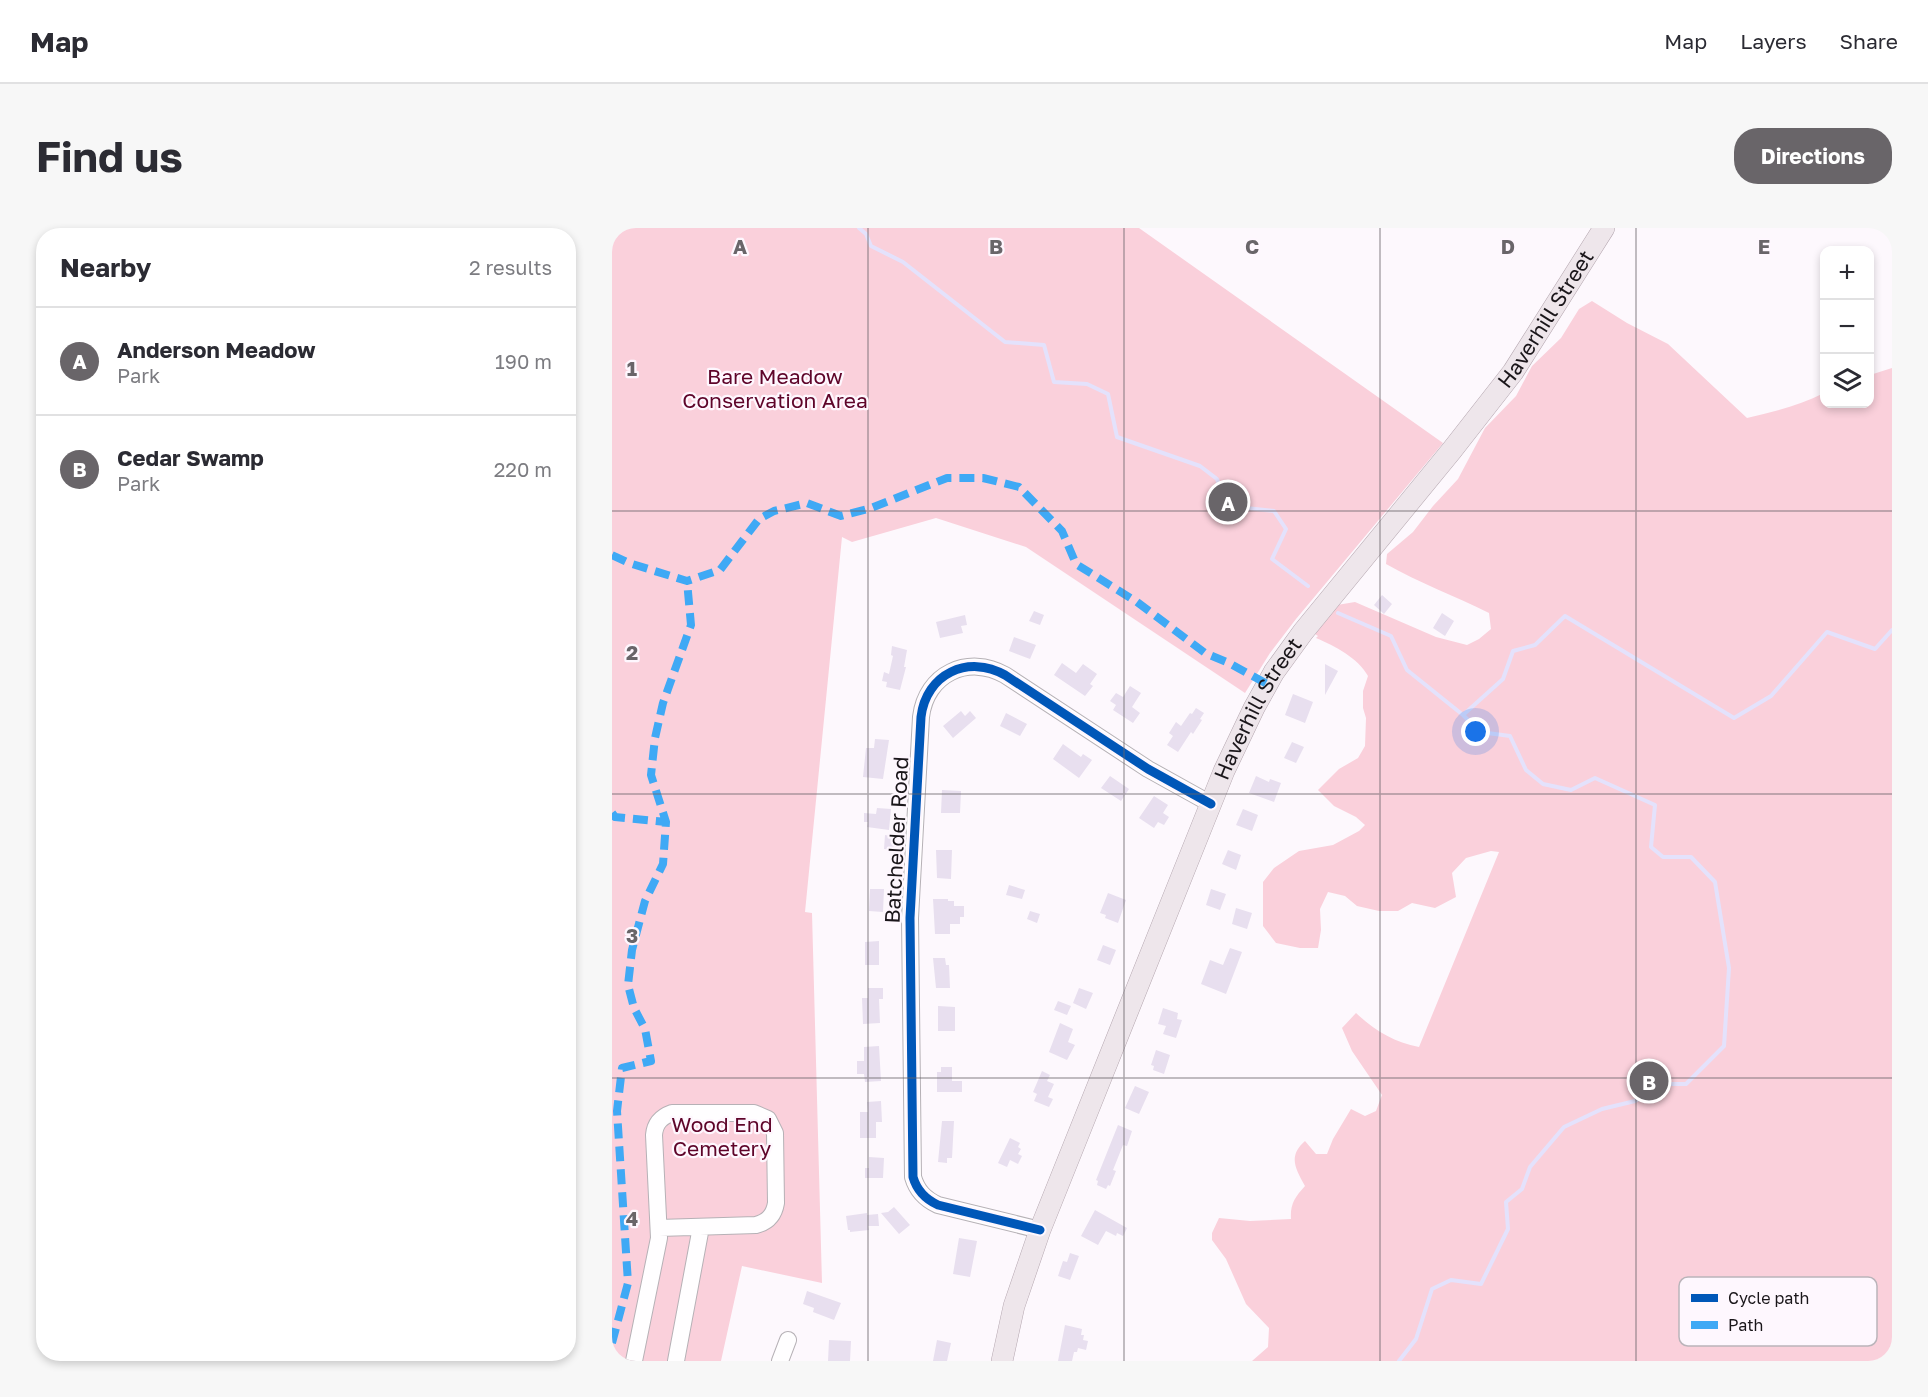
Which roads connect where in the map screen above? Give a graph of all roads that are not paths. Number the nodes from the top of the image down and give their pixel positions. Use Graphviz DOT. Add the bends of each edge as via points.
graph roads {
  1 [pos="1604,228"];
  2 [pos="1211,804"];
  3 [pos="701,1227"];
  4 [pos="659,1228"];
  5 [pos="1040,1230"];
  6 [pos="788,1340"];
  7 [pos="634,1361"];
  8 [pos="676,1361"];
  9 [pos="780,1361"];
  10 [pos="1002,1361"];
  1 -- 2 [label="main road, Haverhill Street" via="1514,372 1274,672"];
  2 -- 5 [label="main road, Haverhill Street"];
  2 -- 5 [label="street, Batchelder Road" via="1148,769 992,669 971,666 951,671 926,696 921,717 910,918 911,1172 920,1192 938,1205"];
  3 -- 4 [label="street"];
  3 -- 4 [label="street" via="756,1225 773,1213 775,1133 761,1115 672,1113 660,1120 654,1135"];
  3 -- 8 [label="street"];
  4 -- 7 [label="street"];
  5 -- 10 [label="main road, Haverhill Street" via="1014,1306"];
  6 -- 9 [label="street"];
}
